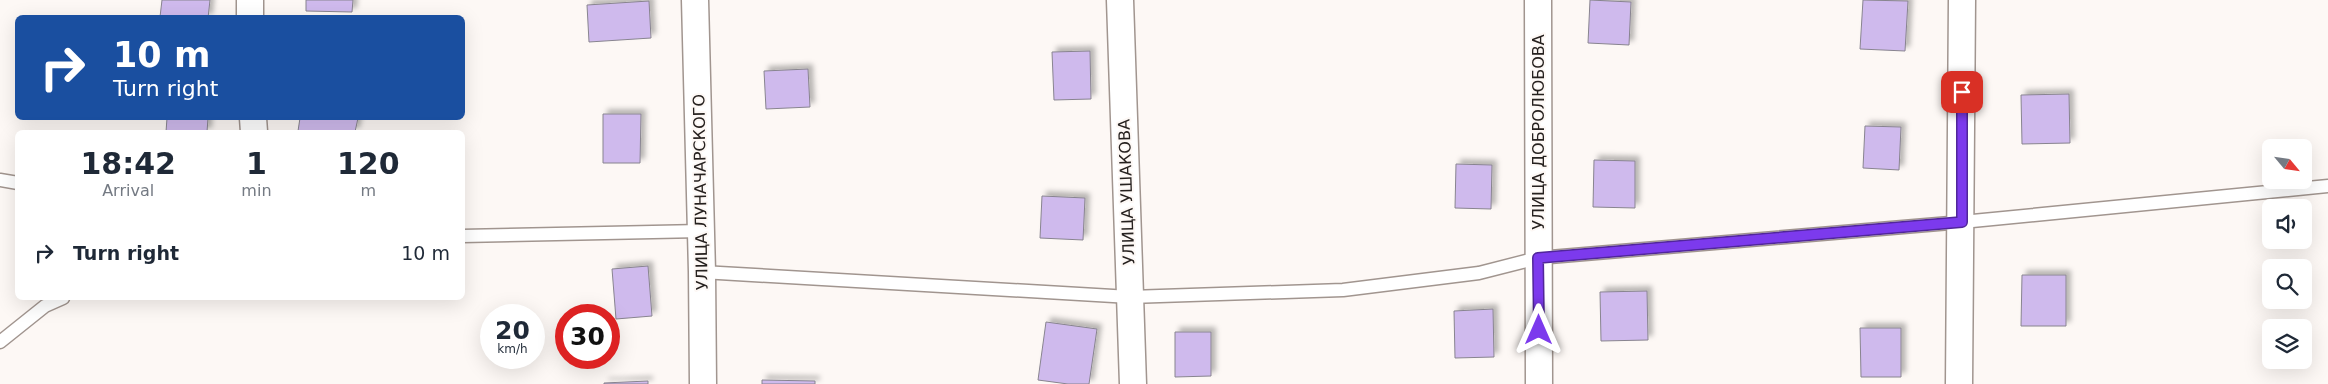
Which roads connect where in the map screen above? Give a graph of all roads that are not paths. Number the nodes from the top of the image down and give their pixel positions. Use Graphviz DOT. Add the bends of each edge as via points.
graph roads {
  1 [pos="250,0"];
  2 [pos="695,0"];
  3 [pos="1120,0"];
  4 [pos="1538,0"];
  5 [pos="1962,0"];
  6 [pos="250,15"];
  7 [pos="0,180"];
  8 [pos="15,182"];
  9 [pos="2328,186"];
  10 [pos="1962,222"];
  11 [pos="702,231"];
  12 [pos="465,236"];
  13 [pos="1538,258"];
  14 [pos="702,272"];
  15 [pos="1130,297"];
  16 [pos="58,300"];
  17 [pos="0,342"];
  18 [pos="703,384"];
  19 [pos="1133,384"];
  20 [pos="1539,384"];
  21 [pos="1959,384"];
  1 -- 6 [label="street"];
  2 -- 11 [label="street, УЛИЦА ЛУНАЧАРСКОГО"];
  3 -- 15 [label="street, УЛИЦА УШАКОВА"];
  4 -- 13 [label="street, УЛИЦА ДОБРОЛЮБОВА"];
  5 -- 10 [label="street"];
  7 -- 8 [label="lane"];
  9 -- 10 [label="lane"];
  10 -- 13 [label="lane"];
  10 -- 21 [label="street"];
  11 -- 12 [label="lane"];
  11 -- 14 [label="street, УЛИЦА ЛУНАЧАРСКОГО"];
  13 -- 15 [label="lane" via="1479,272 1343,290"];
  13 -- 20 [label="street, УЛИЦА ДОБРОЛЮБОВА"];
  14 -- 15 [label="lane"];
  14 -- 18 [label="street, УЛИЦА ЛУНАЧАРСКОГО"];
  15 -- 19 [label="street, УЛИЦА УШАКОВА"];
  16 -- 17 [label="lane" via="44,306"];
}
